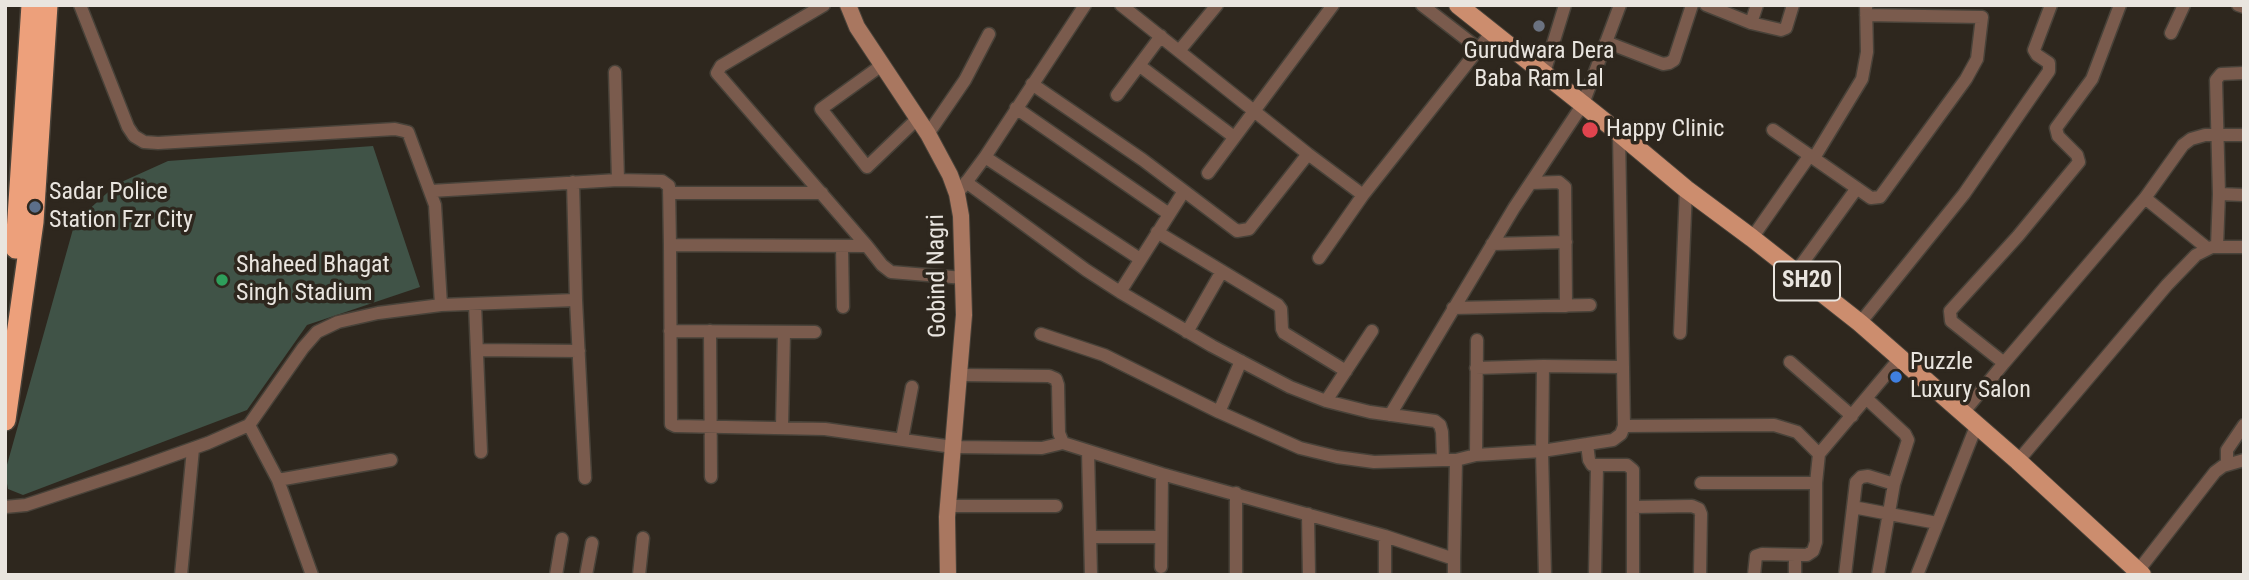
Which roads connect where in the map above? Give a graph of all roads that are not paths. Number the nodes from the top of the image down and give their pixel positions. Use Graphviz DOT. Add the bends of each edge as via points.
graph roads {
  1 [pos="32,5"];
  2 [pos="47,5"];
  3 [pos="80,5"];
  4 [pos="824,5"];
  5 [pos="848,5"];
  6 [pos="1121,5"];
  7 [pos="1217,5"];
  8 [pos="1333,5"];
  9 [pos="1422,5"];
  10 [pos="1458,5"];
  11 [pos="1565,5"];
  12 [pos="1620,5"];
  13 [pos="1692,5"];
  14 [pos="1706,5"];
  15 [pos="1757,5"];
  16 [pos="1793,5"];
  17 [pos="2051,5"];
  18 [pos="2120,5"];
  19 [pos="2184,5"];
  20 [pos="2238,5"];
  21 [pos="2244,7"];
  22 [pos="1078,8"];
  23 [pos="1866,10"];
  24 [pos="1982,11"];
  25 [pos="1751,23"];
  26 [pos="1492,32"];
  27 [pos="2171,33"];
  28 [pos="989,34"];
  29 [pos="1161,36"];
  30 [pos="1606,42"];
  31 [pos="1479,49"];
  32 [pos="1180,51"];
  33 [pos="882,65"];
  34 [pos="1140,66"];
  35 [pos="615,72"];
  36 [pos="2244,72"];
  37 [pos="1544,74"];
  38 [pos="1032,84"];
  39 [pos="1116,95"];
  40 [pos="1583,104"];
  41 [pos="1016,108"];
  42 [pos="1254,110"];
  43 [pos="917,119"];
  44 [pos="1773,130"];
  45 [pos="1619,133"];
  46 [pos="928,135"];
  47 [pos="2216,135"];
  48 [pos="2244,135"];
  49 [pos="1234,137"];
  50 [pos="1308,154"];
  51 [pos="1812,156"];
  52 [pos="985,158"];
  53 [pos="1208,173"];
  54 [pos="618,180"];
  55 [pos="573,182"];
  56 [pos="1531,183"];
  57 [pos="962,188"];
  58 [pos="1857,188"];
  59 [pos="1686,189"];
  60 [pos="430,191"];
  61 [pos="1184,191"];
  62 [pos="669,193"];
  63 [pos="822,193"];
  64 [pos="2219,194"];
  65 [pos="1363,195"];
  66 [pos="2244,195"];
  67 [pos="2145,198"];
  68 [pos="1169,214"];
  69 [pos="1157,232"];
  70 [pos="1752,238"];
  71 [pos="1566,242"];
  72 [pos="670,244"];
  73 [pos="1492,244"];
  74 [pos="842,246"];
  75 [pos="867,246"];
  76 [pos="2212,247"];
  77 [pos="2244,247"];
  78 [pos="1319,258"];
  79 [pos="1140,259"];
  80 [pos="1222,271"];
  81 [pos="1796,272"];
  82 [pos="964,278"];
  83 [pos="1120,292"];
  84 [pos="576,300"];
  85 [pos="475,304"];
  86 [pos="441,305"];
  87 [pos="1590,305"];
  88 [pos="1566,306"];
  89 [pos="842,307"];
  90 [pos="1454,308"];
  91 [pos="1860,323"];
  92 [pos="670,331"];
  93 [pos="710,331"];
  94 [pos="1372,331"];
  95 [pos="784,332"];
  96 [pos="815,332"];
  97 [pos="1187,332"];
  98 [pos="1680,333"];
  99 [pos="1041,334"];
  100 [pos="5,337"];
  101 [pos="1477,340"];
  102 [pos="477,350"];
  103 [pos="579,351"];
  104 [pos="1899,358"];
  105 [pos="1241,361"];
  106 [pos="1790,362"];
  107 [pos="2004,363"];
  108 [pos="1543,366"];
  109 [pos="1622,367"];
  110 [pos="1476,368"];
  111 [pos="1346,372"];
  112 [pos="961,375"];
  113 [pos="912,387"];
  114 [pos="1867,399"];
  115 [pos="1326,401"];
  116 [pos="1219,412"];
  117 [pos="1390,415"];
  118 [pos="1852,415"];
  119 [pos="1970,419"];
  120 [pos="5,420"];
  121 [pos="249,425"];
  122 [pos="2244,425"];
  123 [pos="1623,426"];
  124 [pos="709,427"];
  125 [pos="782,427"];
  126 [pos="902,439"];
  127 [pos="1063,443"];
  128 [pos="1587,444"];
  129 [pos="953,447"];
  130 [pos="193,449"];
  131 [pos="1542,450"];
  132 [pos="1088,451"];
  133 [pos="481,452"];
  134 [pos="1819,454"];
  135 [pos="1476,455"];
  136 [pos="391,460"];
  137 [pos="1443,460"];
  138 [pos="1456,460"];
  139 [pos="2244,460"];
  140 [pos="2018,461"];
  141 [pos="2227,465"];
  142 [pos="1597,466"];
  143 [pos="1162,474"];
  144 [pos="711,477"];
  145 [pos="585,478"];
  146 [pos="278,480"];
  147 [pos="1701,483"];
  148 [pos="1816,483"];
  149 [pos="1894,484"];
  150 [pos="1236,494"];
  151 [pos="948,506"];
  152 [pos="1056,506"];
  153 [pos="5,507"];
  154 [pos="1633,507"];
  155 [pos="1853,507"];
  156 [pos="1889,513"];
  157 [pos="1308,514"];
  158 [pos="1937,523"];
  159 [pos="1385,536"];
  160 [pos="1091,537"];
  161 [pos="1161,537"];
  162 [pos="643,538"];
  163 [pos="562,539"];
  164 [pos="592,543"];
  165 [pos="1795,555"];
  166 [pos="1454,559"];
  167 [pos="1161,567"];
  168 [pos="2140,573"];
  169 [pos="181,575"];
  170 [pos="312,575"];
  171 [pos="556,575"];
  172 [pos="586,575"];
  173 [pos="639,575"];
  174 [pos="948,575"];
  175 [pos="1091,575"];
  176 [pos="1236,575"];
  177 [pos="1309,575"];
  178 [pos="1385,575"];
  179 [pos="1454,575"];
  180 [pos="1545,575"];
  181 [pos="1595,575"];
  182 [pos="1633,575"];
  183 [pos="1700,575"];
  184 [pos="1754,575"];
  185 [pos="1795,575"];
  186 [pos="1845,575"];
  187 [pos="1878,575"];
  188 [pos="1917,575"];
  1 -- 100 [label="highway" via="15,258"];
  2 -- 120 [label="highway" via="34,212"];
  3 -- 60 [label="street" via="128,127 144,142 402,130 412,138"];
  4 -- 63 [label="street" via="716,73"];
  5 -- 33 [label="street, Gobind Nagri" via="856,27"];
  6 -- 29 [label="street"];
  7 -- 32 [label="street"];
  8 -- 42 [label="street"];
  9 -- 31 [label="street"];
  10 -- 26 [label="main road, SH20"];
  11 -- 37 [label="street"];
  12 -- 30 [label="street"];
  13 -- 30 [label="street" via="1675,60 1669,64"];
  14 -- 25 [label="street"];
  15 -- 25 [label="street"];
  16 -- 25 [label="street" via="1786,28"];
  17 -- 91 [label="street" via="2034,50 2049,63 2049,71 1964,194"];
  18 -- 107 [label="street" via="2092,79 2056,128 2079,162 1950,311 1951,321"];
  19 -- 27 [label="street"];
  20 -- 21 [label="street"];
  22 -- 38 [label="street"];
  23 -- 24 [label="street"];
  23 -- 51 [label="street" via="1862,79"];
  24 -- 58 [label="street" via="1977,59 1966,79 1880,197 1871,198"];
  26 -- 31 [label="street"];
  26 -- 37 [label="main road, SH20"];
  28 -- 46 [label="street"];
  29 -- 32 [label="street"];
  29 -- 34 [label="street"];
  30 -- 40 [label="street"];
  31 -- 65 [label="street"];
  32 -- 42 [label="street"];
  33 -- 43 [label="street, Gobind Nagri"];
  33 -- 43 [label="street" via="821,109 867,167"];
  34 -- 39 [label="street"];
  34 -- 49 [label="street"];
  35 -- 54 [label="street"];
  36 -- 47 [label="street" via="2217,76"];
  37 -- 40 [label="main road, SH20"];
  38 -- 41 [label="street"];
  38 -- 61 [label="street"];
  40 -- 45 [label="main road, SH20"];
  40 -- 56 [label="street"];
  41 -- 52 [label="street"];
  41 -- 68 [label="street"];
  42 -- 49 [label="street"];
  42 -- 50 [label="street"];
  43 -- 46 [label="street, Gobind Nagri"];
  44 -- 51 [label="street"];
  45 -- 59 [label="main road, SH20"];
  45 -- 109 [label="street"];
  46 -- 57 [label="street, Gobind Nagri"];
  47 -- 48 [label="street"];
  47 -- 64 [label="street"];
  47 -- 67 [label="street" via="2197,137 2183,145"];
  49 -- 53 [label="street"];
  50 -- 61 [label="street" via="1265,211 1242,232"];
  50 -- 65 [label="street"];
  51 -- 58 [label="street"];
  51 -- 70 [label="street"];
  52 -- 57 [label="street"];
  52 -- 79 [label="street"];
  54 -- 55 [label="street"];
  54 -- 62 [label="street" via="662,181 669,186"];
  55 -- 60 [label="street"];
  55 -- 84 [label="street"];
  56 -- 71 [label="street" via="1559,182 1565,187"];
  56 -- 73 [label="street"];
  57 -- 82 [label="street, Gobind Nagri"];
  57 -- 83 [label="street"];
  58 -- 81 [label="street"];
  59 -- 70 [label="main road, SH20"];
  59 -- 98 [label="street"];
  60 -- 86 [label="street" via="437,226"];
  61 -- 68 [label="street"];
  62 -- 63 [label="street"];
  62 -- 72 [label="street"];
  63 -- 75 [label="street"];
  64 -- 66 [label="street"];
  64 -- 76 [label="street"];
  65 -- 78 [label="street"];
  67 -- 76 [label="street"];
  67 -- 107 [label="street"];
  68 -- 69 [label="street"];
  69 -- 79 [label="street"];
  69 -- 80 [label="street"];
  70 -- 81 [label="main road, SH20"];
  71 -- 73 [label="street"];
  71 -- 88 [label="street"];
  72 -- 74 [label="street"];
  72 -- 92 [label="street"];
  73 -- 90 [label="street"];
  74 -- 75 [label="street"];
  74 -- 89 [label="street"];
  75 -- 82 [label="street" via="891,272"];
  76 -- 77 [label="street"];
  76 -- 140 [label="street" via="2196,254 2167,285"];
  79 -- 83 [label="street"];
  80 -- 97 [label="street"];
  80 -- 111 [label="street" via="1278,305 1284,333"];
  81 -- 91 [label="main road, SH20"];
  82 -- 112 [label="street, Gobind Nagri"];
  83 -- 97 [label="street"];
  84 -- 85 [label="street"];
  84 -- 103 [label="street"];
  85 -- 86 [label="street"];
  85 -- 102 [label="street"];
  86 -- 121 [label="street" via="338,321 317,332"];
  87 -- 88 [label="street"];
  88 -- 90 [label="street"];
  90 -- 117 [label="street"];
  91 -- 104 [label="main road, SH20"];
  92 -- 93 [label="street"];
  92 -- 124 [label="street" via="671,424"];
  93 -- 95 [label="street"];
  93 -- 124 [label="street"];
  94 -- 111 [label="street"];
  95 -- 96 [label="street"];
  95 -- 125 [label="street"];
  97 -- 105 [label="street"];
  99 -- 116 [label="street" via="1104,355"];
  101 -- 110 [label="street"];
  102 -- 103 [label="street"];
  102 -- 133 [label="street"];
  103 -- 145 [label="street"];
  104 -- 114 [label="street"];
  104 -- 119 [label="main road, SH20"];
  105 -- 115 [label="street"];
  105 -- 116 [label="street"];
  106 -- 118 [label="street"];
  107 -- 119 [label="street"];
  108 -- 109 [label="street"];
  108 -- 110 [label="street"];
  108 -- 131 [label="street"];
  109 -- 123 [label="street"];
  110 -- 135 [label="street"];
  111 -- 115 [label="street"];
  112 -- 127 [label="street" via="1055,379"];
  112 -- 129 [label="street, Gobind Nagri"];
  113 -- 126 [label="street"];
  114 -- 118 [label="street"];
  114 -- 149 [label="street" via="1908,440"];
  115 -- 117 [label="street"];
  116 -- 137 [label="street" via="1300,448 1337,457 1374,462"];
  117 -- 137 [label="street" via="1440,425"];
  118 -- 134 [label="street"];
  119 -- 140 [label="main road, SH20"];
  119 -- 158 [label="street"];
  121 -- 130 [label="street"];
  121 -- 146 [label="street"];
  122 -- 141 [label="street" via="2227,450"];
  123 -- 128 [label="street" via="1621,435 1613,440"];
  123 -- 134 [label="street" via="1774,425 1797,432"];
  124 -- 125 [label="street"];
  124 -- 144 [label="street"];
  125 -- 126 [label="street"];
  126 -- 129 [label="street"];
  127 -- 129 [label="street" via="1042,448"];
  127 -- 132 [label="street"];
  128 -- 131 [label="street"];
  128 -- 142 [label="street" via="1589,460"];
  129 -- 151 [label="street, Gobind Nagri"];
  130 -- 153 [label="street" via="41,501"];
  130 -- 169 [label="street"];
  131 -- 135 [label="street"];
  131 -- 180 [label="street"];
  132 -- 143 [label="street"];
  132 -- 160 [label="street"];
  134 -- 148 [label="street"];
  135 -- 138 [label="street"];
  136 -- 146 [label="street"];
  137 -- 138 [label="street"];
  138 -- 166 [label="street"];
  139 -- 141 [label="street"];
  140 -- 168 [label="main road, SH20"];
  141 -- 168 [label="street" via="2215,472"];
  142 -- 154 [label="street" via="1631,467"];
  142 -- 181 [label="street"];
  143 -- 150 [label="street"];
  143 -- 161 [label="street"];
  146 -- 170 [label="street"];
  147 -- 148 [label="street"];
  148 -- 165 [label="street" via="1816,542 1807,555"];
  149 -- 155 [label="street" via="1861,477 1856,482"];
  149 -- 156 [label="street"];
  150 -- 157 [label="street"];
  150 -- 176 [label="street"];
  151 -- 152 [label="street"];
  151 -- 174 [label="street, Gobind Nagri"];
  154 -- 182 [label="street"];
  154 -- 183 [label="street" via="1699,509"];
  155 -- 156 [label="street"];
  155 -- 186 [label="street"];
  156 -- 158 [label="street"];
  156 -- 187 [label="street"];
  157 -- 159 [label="street"];
  157 -- 177 [label="street"];
  158 -- 188 [label="street"];
  159 -- 166 [label="street"];
  159 -- 178 [label="street"];
  160 -- 161 [label="street"];
  160 -- 175 [label="street"];
  161 -- 167 [label="street"];
  162 -- 173 [label="street"];
  163 -- 171 [label="street"];
  164 -- 172 [label="street"];
  165 -- 184 [label="street" via="1756,556"];
  165 -- 185 [label="street"];
  166 -- 179 [label="street"];
}
